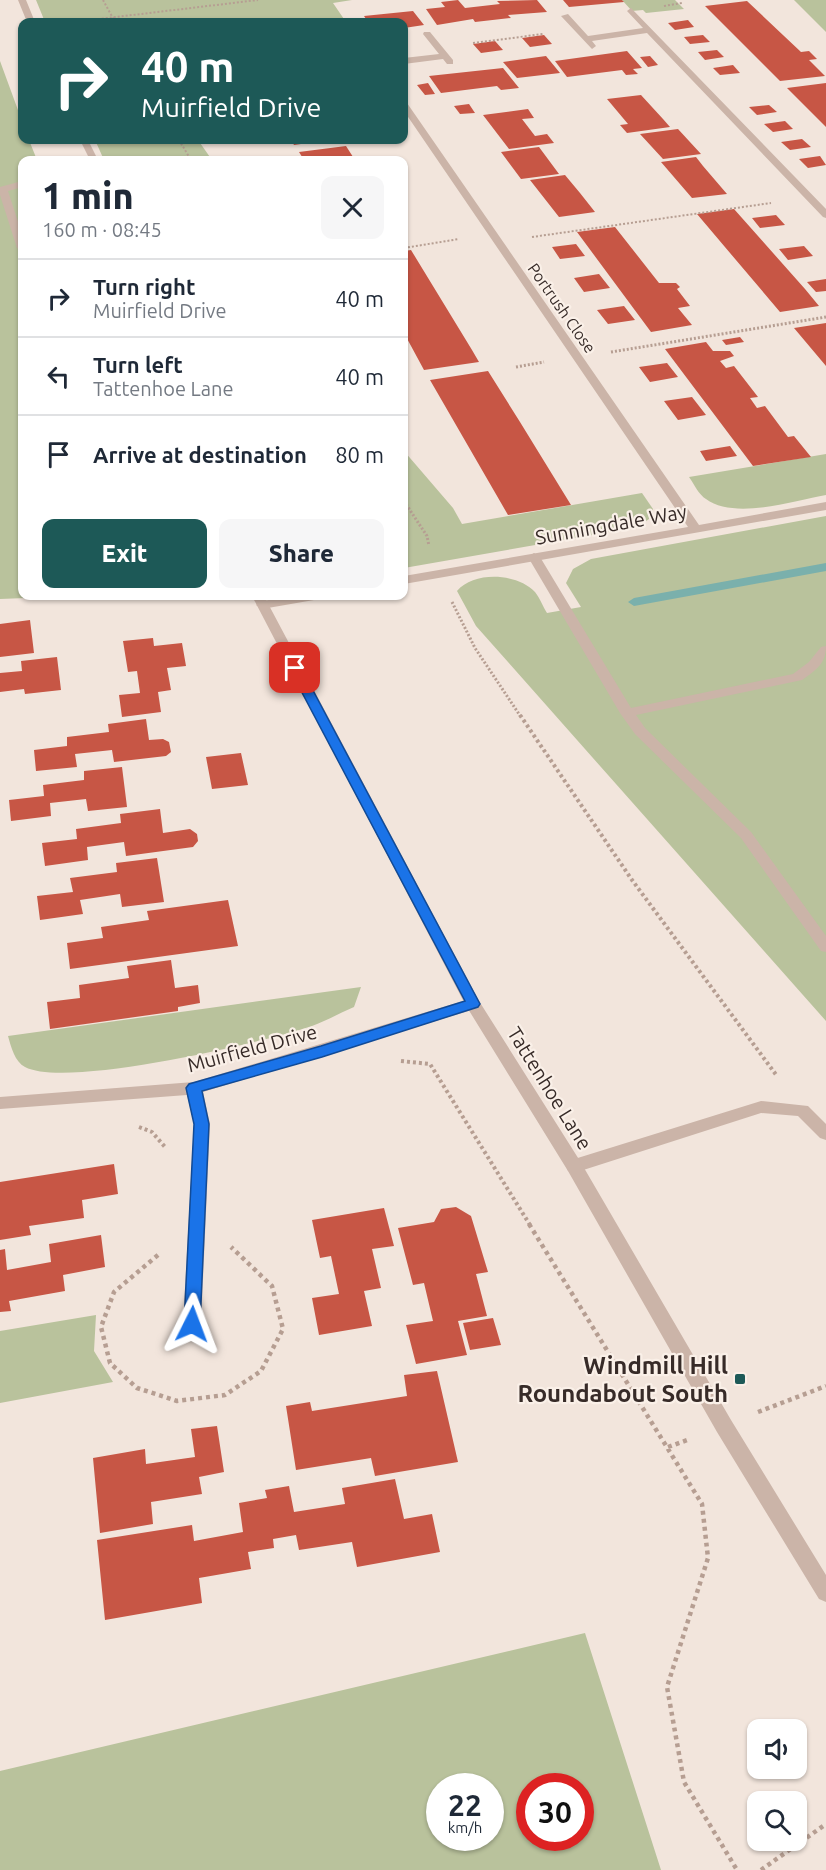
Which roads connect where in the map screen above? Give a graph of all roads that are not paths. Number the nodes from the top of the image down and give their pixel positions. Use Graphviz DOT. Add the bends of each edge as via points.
graph roads {
  1 [pos="22,0"];
  2 [pos="631,11"];
  3 [pos="565,16"];
  4 [pos="29,18"];
  5 [pos="649,30"];
  6 [pos="427,34"];
  7 [pos="408,60"];
  8 [pos="408,111"];
  9 [pos="18,185"];
  10 [pos="826,215"];
  11 [pos="18,236"];
  12 [pos="826,506"];
  13 [pos="696,528"];
  14 [pos="534,557"];
  15 [pos="408,579"];
  16 [pos="260,600"];
  17 [pos="826,650"];
  18 [pos="627,713"];
  19 [pos="826,947"];
  20 [pos="473,1004"];
  21 [pos="194,1088"];
  22 [pos="0,1103"];
  23 [pos="826,1134"];
  24 [pos="574,1166"];
  25 [pos="192,1324"];
  26 [pos="826,1593"];
  1 -- 4 [label="street"];
  2 -- 5 [label="street"];
  3 -- 5 [label="street" via="589,42"];
  5 -- 10 [label="street"];
  6 -- 7 [label="street" via="444,55"];
  8 -- 13 [label="street, Portrush Close"];
  9 -- 11 [label="street" via="3,189"];
  12 -- 13 [label="street, Sunningdale Way"];
  13 -- 14 [label="street, Sunningdale Way"];
  14 -- 15 [label="street, Sunningdale Way"];
  14 -- 18 [label="street"];
  16 -- 20 [label="street, Tattenhoe Lane"];
  17 -- 18 [label="street" via="797,677"];
  18 -- 19 [label="street" via="746,835"];
  20 -- 21 [label="street, Muirfield Drive"];
  20 -- 24 [label="street, Tattenhoe Lane"];
  21 -- 22 [label="street, Muirfield Drive"];
  21 -- 25 [label="street" via="202,1124"];
  23 -- 24 [label="street" via="802,1110 761,1107"];
  24 -- 26 [label="street, Tattenhoe Lane"];
}
